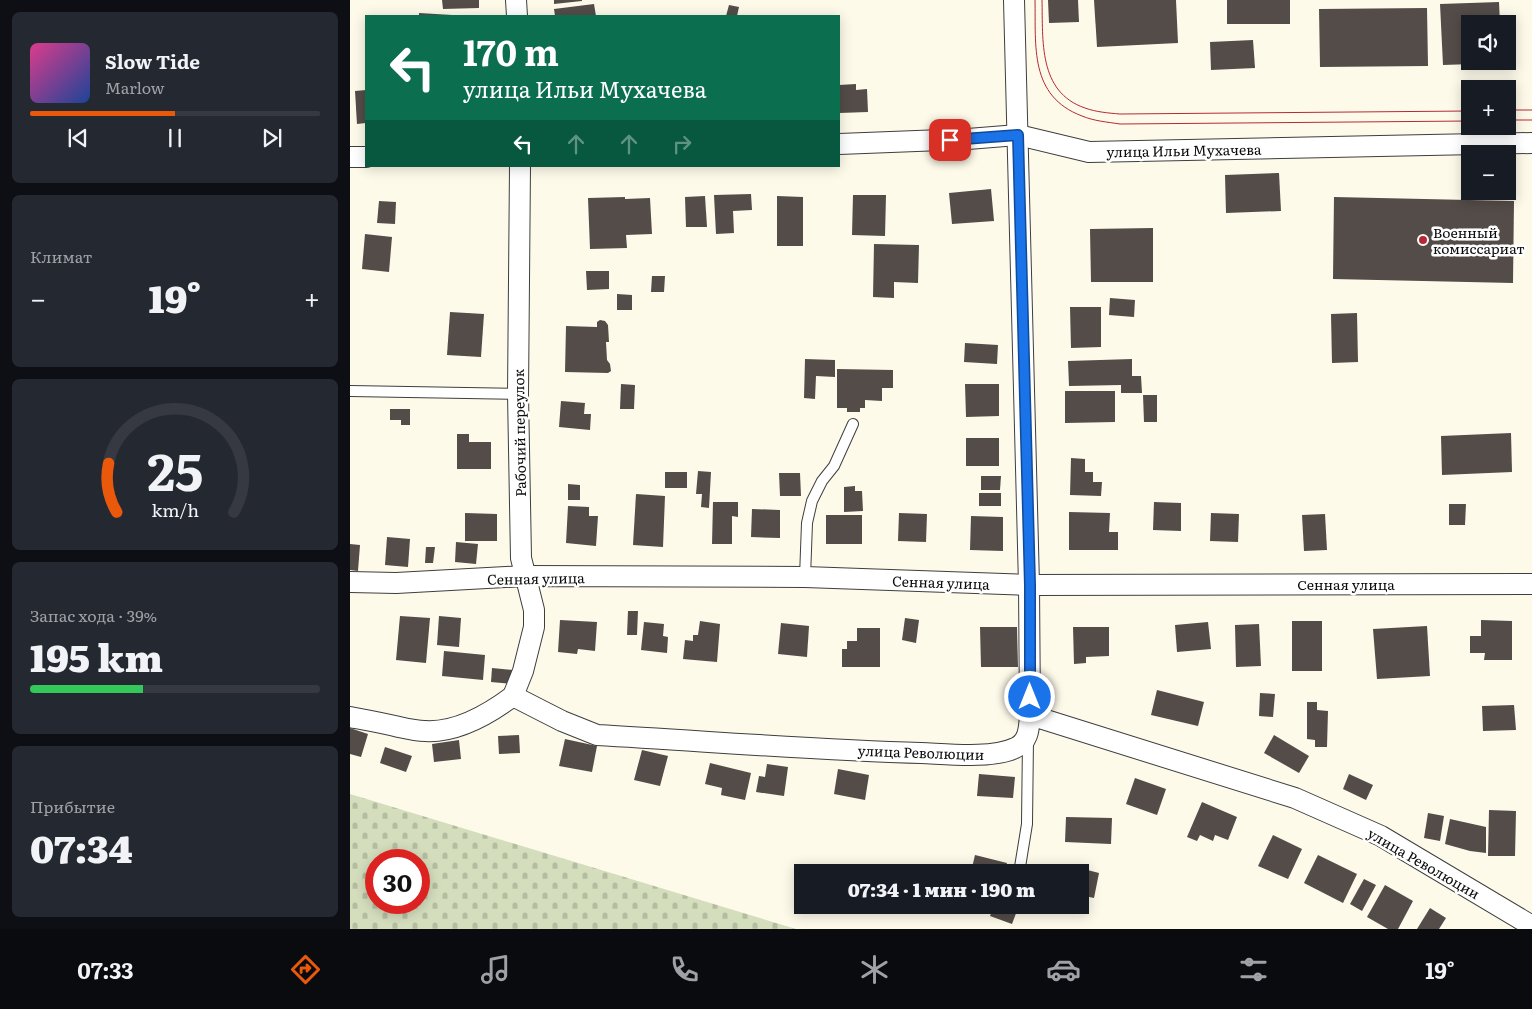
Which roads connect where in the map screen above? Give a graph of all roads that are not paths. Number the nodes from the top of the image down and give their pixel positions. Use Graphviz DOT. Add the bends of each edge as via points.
graph roads {
  1 [pos="516,0"];
  2 [pos="1014,0"];
  3 [pos="517,15"];
  4 [pos="1018,135"];
  5 [pos="1532,143"];
  6 [pos="840,144"];
  7 [pos="350,157"];
  8 [pos="365,157"];
  9 [pos="520,167"];
  10 [pos="350,391"];
  11 [pos="518,394"];
  12 [pos="853,424"];
  13 [pos="525,576"];
  14 [pos="805,577"];
  15 [pos="350,582"];
  16 [pos="1532,584"];
  17 [pos="1030,585"];
  18 [pos="513,696"];
  19 [pos="350,716"];
  20 [pos="1029,724"];
  21 [pos="1020,864"];
  22 [pos="1532,926"];
  1 -- 3 [label="street"];
  2 -- 4 [label="street"];
  4 -- 5 [label="street, улица Ильи Мухачева" via="1089,152"];
  4 -- 6 [label="street, улица Ильи Мухачева"];
  4 -- 17 [label="street"];
  7 -- 8 [label="street"];
  9 -- 11 [label="street, Рабочий переулок"];
  10 -- 11 [label="lane"];
  11 -- 13 [label="street, Рабочий переулок" via="521,558"];
  12 -- 14 [label="lane" via="834,466 812,501 807,523"];
  13 -- 14 [label="street, Сенная улица"];
  13 -- 15 [label="street, Сенная улица" via="396,583"];
  13 -- 18 [label="street, Рабочий переулок" via="534,610 534,627"];
  14 -- 17 [label="street, Сенная улица"];
  16 -- 17 [label="street, Сенная улица"];
  17 -- 20 [label="street"];
  18 -- 19 [label="street" via="476,719 432,731"];
  18 -- 20 [label="street, улица Революции" via="597,735 898,752 1000,753 1024,742"];
  20 -- 21 [label="lane" via="1027,824"];
  20 -- 22 [label="street, улица Революции" via="1295,798 1381,836"];
}
